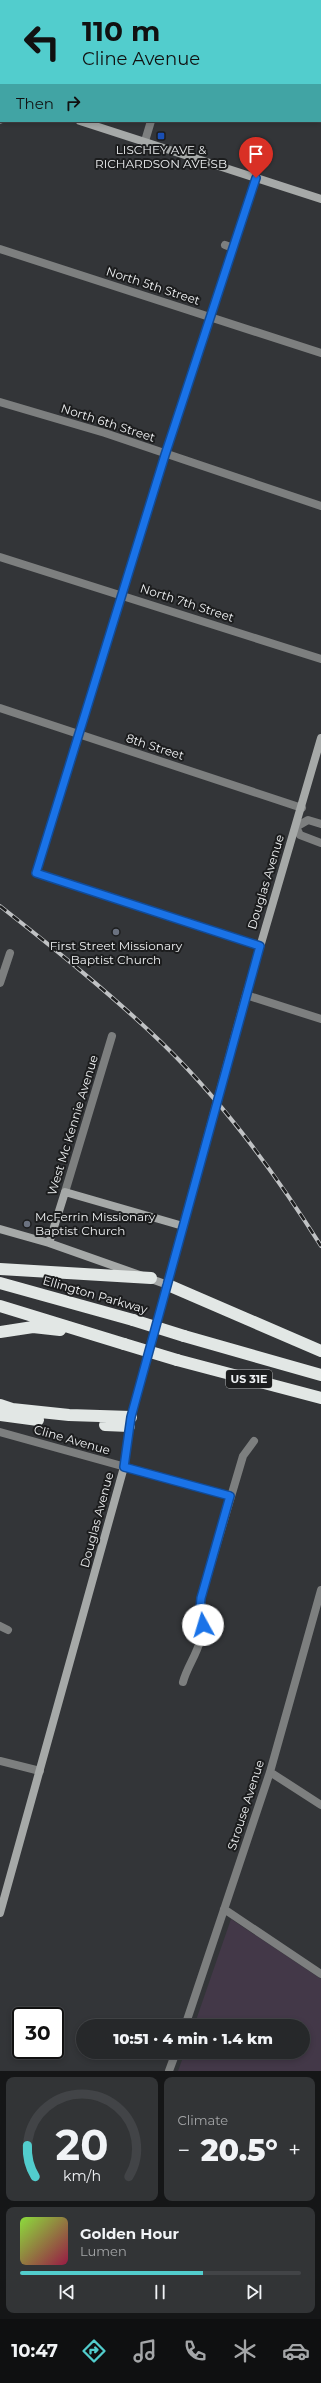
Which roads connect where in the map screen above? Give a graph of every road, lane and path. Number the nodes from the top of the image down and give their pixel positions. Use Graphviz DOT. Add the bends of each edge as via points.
graph roads {
  1 [pos="83,122"];
  2 [pos="150,122"];
  3 [pos="145,141"];
  4 [pos="256,178"];
  5 [pos="321,199"];
  6 [pos="0,249"];
  7 [pos="210,316"];
  8 [pos="321,353"];
  9 [pos="0,402"];
  10 [pos="165,455"];
  11 [pos="321,506"];
  12 [pos="0,557"];
  13 [pos="122,594"];
  14 [pos="321,659"];
  15 [pos="0,708"];
  16 [pos="79,734"];
  17 [pos="321,738"];
  18 [pos="302,808"];
  19 [pos="321,824"];
  20 [pos="296,827"];
  21 [pos="321,844"];
  22 [pos="260,946"];
  23 [pos="10,953"];
  24 [pos="0,983"];
  25 [pos="246,995"];
  26 [pos="321,1019"];
  27 [pos="112,1036"];
  28 [pos="65,1192"];
  29 [pos="183,1226"];
  30 [pos="0,1229"];
  31 [pos="49,1243"];
  32 [pos="0,1269"];
  33 [pos="152,1278"];
  34 [pos="0,1283"];
  35 [pos="168,1285"];
  36 [pos="0,1306"];
  37 [pos="0,1332"];
  38 [pos="100,1337"];
  39 [pos="321,1351"];
  40 [pos="321,1375"];
  41 [pos="321,1398"];
  42 [pos="0,1405"];
  43 [pos="0,1415"];
  44 [pos="130,1422"];
  45 [pos="0,1432"];
  46 [pos="254,1441"];
  47 [pos="124,1467"];
  48 [pos="230,1496"];
  49 [pos="321,1590"];
  50 [pos="0,1626"];
  51 [pos="8,1630"];
  52 [pos="183,1682"];
  53 [pos="0,1761"];
  54 [pos="40,1772"];
  55 [pos="270,1772"];
  56 [pos="321,1805"];
  57 [pos="224,1909"];
  58 [pos="0,1913"];
  59 [pos="321,1974"];
  60 [pos="186,2019"];
  61 [pos="173,2059"];
  62 [pos="169,2071"];
  1 -- 3 [label="main road"];
  2 -- 3 [label="street"];
  3 -- 4 [label="main road"];
  4 -- 5 [label="main road"];
  4 -- 7 [label="street" via="229,246"];
  6 -- 7 [label="street, North 5th Street"];
  7 -- 8 [label="street, North 5th Street"];
  7 -- 10 [label="street"];
  9 -- 10 [label="street, North 6th Street" via="105,433"];
  10 -- 11 [label="street, North 6th Street"];
  10 -- 13 [label="street"];
  12 -- 13 [label="street, North 7th Street"];
  13 -- 14 [label="street, North 7th Street"];
  13 -- 16 [label="street"];
  15 -- 16 [label="street, 8th Street"];
  16 -- 18 [label="street, 8th Street"];
  16 -- 22 [label="street" via="36,873"];
  17 -- 18 [label="main road, Douglas Avenue"];
  18 -- 20 [label="main road, Douglas Avenue"];
  19 -- 20 [label="street" via="308,820"];
  20 -- 21 [label="street" via="300,835"];
  20 -- 22 [label="main road, Douglas Avenue"];
  22 -- 25 [label="main road, Douglas Avenue"];
  23 -- 24 [label="street"];
  25 -- 26 [label="street"];
  25 -- 29 [label="main road, Douglas Avenue"];
  27 -- 28 [label="street, West Mc Kennie Avenue"];
  28 -- 29 [label="main road"];
  28 -- 31 [label="main road, West Mc Kennie Avenue"];
  29 -- 35 [label="main road, Douglas Avenue"];
  30 -- 31 [label="main road"];
  31 -- 33 [label="main road"];
  32 -- 33 [label="highway"];
  33 -- 35 [label="main road"];
  34 -- 40 [label="highway, Ellington Parkway / US 31E, bridge"];
  35 -- 39 [label="highway"];
  35 -- 44 [label="main road, Douglas Avenue"];
  36 -- 38 [label="highway, US 31E"];
  37 -- 38 [label="highway" via="33,1327"];
  38 -- 41 [label="highway, US 31E, bridge"];
  42 -- 44 [label="highway" via="12,1409"];
  43 -- 44 [label="highway" via="12,1418"];
  44 -- 47 [label="main road, Douglas Avenue"];
  45 -- 47 [label="street, Cline Avenue"];
  46 -- 48 [label="street" via="243,1456"];
  47 -- 48 [label="street, Cline Avenue"];
  47 -- 54 [label="main road, Douglas Avenue"];
  48 -- 52 [label="street" via="201,1598 203,1625 200,1642"];
  49 -- 55 [label="street, Strouse Avenue"];
  50 -- 51 [label="street"];
  53 -- 54 [label="street"];
  54 -- 58 [label="main road, Douglas Avenue"];
  55 -- 56 [label="street"];
  55 -- 57 [label="street, Strouse Avenue"];
  57 -- 59 [label="street"];
  57 -- 60 [label="street, Strouse Avenue"];
  61 -- 62 [label="street"];
}
